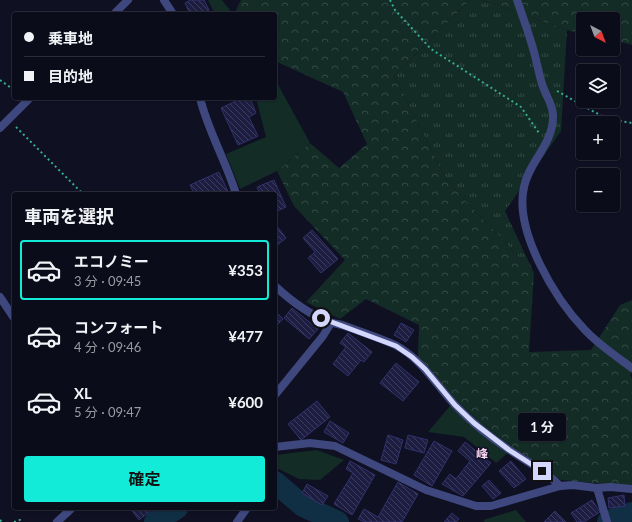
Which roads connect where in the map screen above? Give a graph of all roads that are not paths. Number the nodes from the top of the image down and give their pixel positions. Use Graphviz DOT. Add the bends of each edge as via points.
graph roads {
  1 [pos="128,0"];
  2 [pos="164,0"];
  3 [pos="517,0"];
  4 [pos="116,12"];
  5 [pos="172,12"];
  6 [pos="28,100"];
  7 [pos="200,100"];
  8 [pos="0,128"];
  9 [pos="235,192"];
  10 [pos="277,288"];
  11 [pos="0,298"];
  12 [pos="12,315"];
  13 [pos="330,323"];
  14 [pos="632,368"];
  15 [pos="277,393"];
  16 [pos="277,447"];
  17 [pos="560,486"];
  18 [pos="598,488"];
  19 [pos="632,489"];
  20 [pos="70,510"];
  21 [pos="246,510"];
  22 [pos="606,518"];
  23 [pos="57,522"];
  24 [pos="237,522"];
  1 -- 4 [label="street"];
  2 -- 5 [label="street"];
  3 -- 14 [label="street" via="553,114 552,131 529,171 524,186 523,215 531,245 553,287 584,330"];
  6 -- 8 [label="street"];
  7 -- 9 [label="street" via="204,115"];
  10 -- 13 [label="street" via="312,314"];
  11 -- 12 [label="street"];
  13 -- 15 [label="street" via="323,336"];
  13 -- 17 [label="street" via="343,325 396,346 412,357 474,423 509,450 553,478"];
  16 -- 17 [label="street" via="310,443 335,446 426,490 476,506 491,506"];
  17 -- 18 [label="street"];
  18 -- 19 [label="street"];
  18 -- 22 [label="street"];
  20 -- 23 [label="street"];
  21 -- 24 [label="street"];
}
